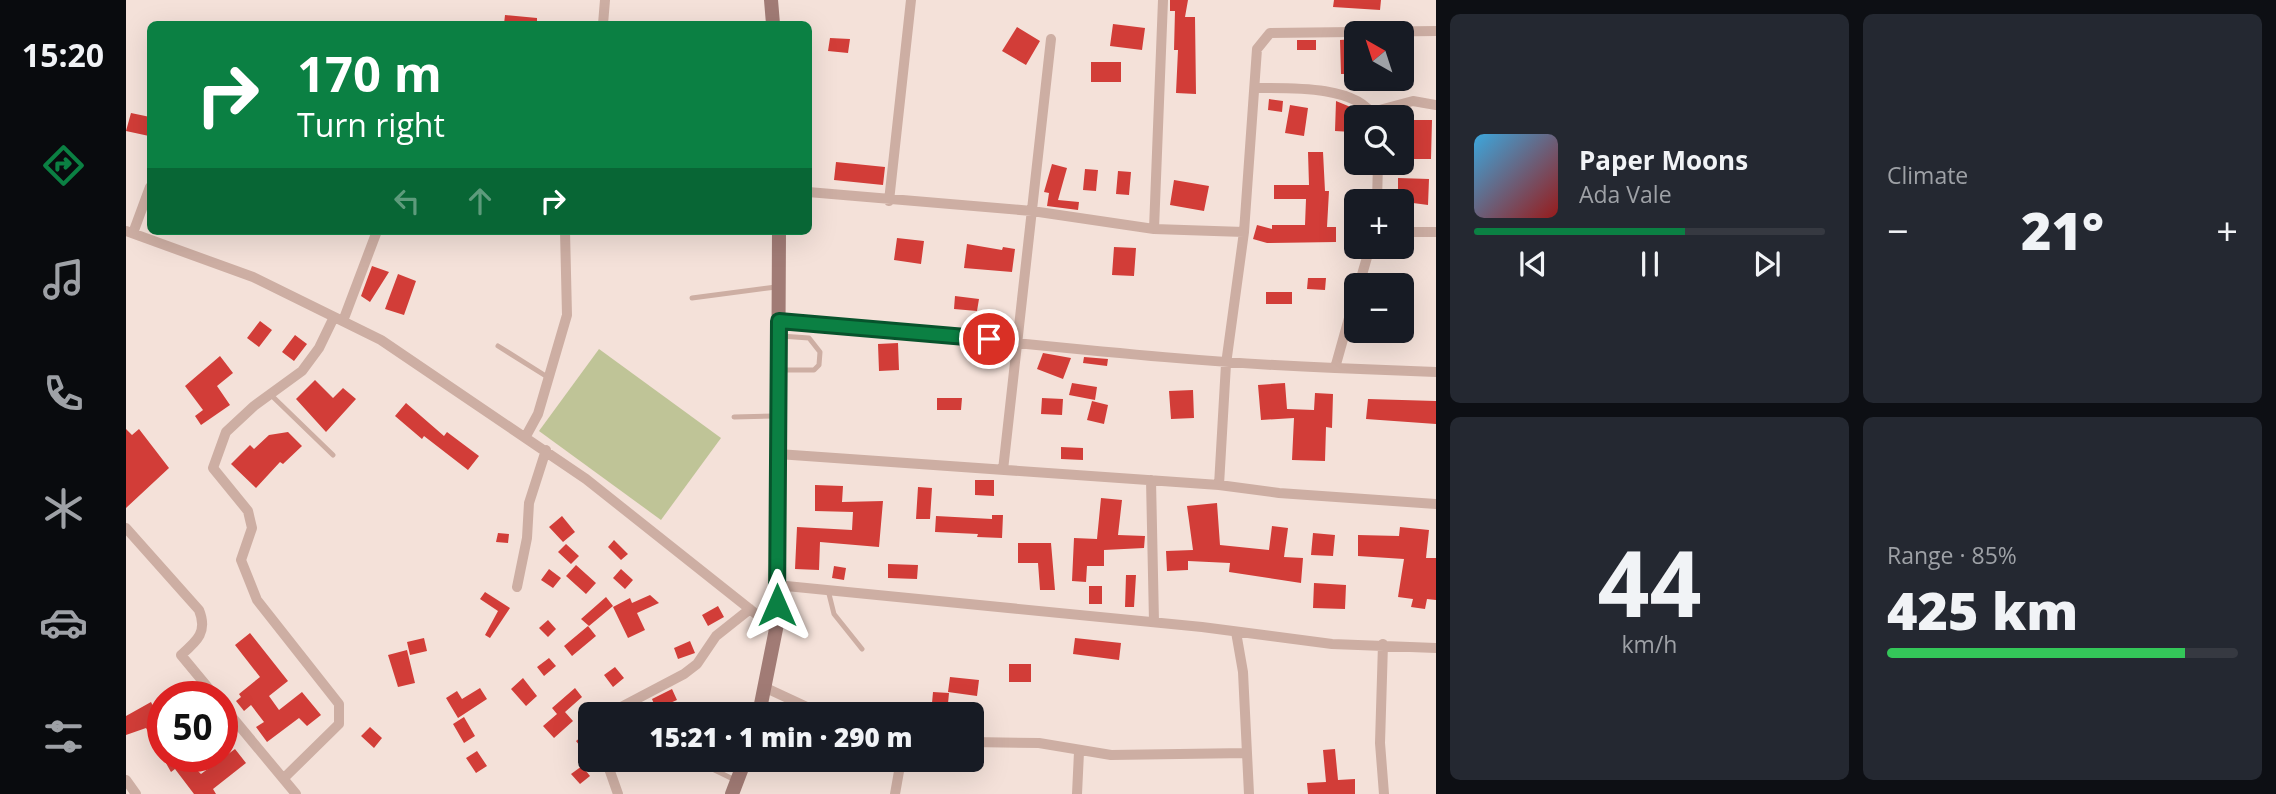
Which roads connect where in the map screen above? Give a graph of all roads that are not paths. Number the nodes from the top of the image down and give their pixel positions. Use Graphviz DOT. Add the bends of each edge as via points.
graph roads {
  1 [pos="605,0"];
  2 [pos="771,0"];
  3 [pos="911,0"];
  4 [pos="1163,0"];
  5 [pos="603,21"];
  6 [pos="773,21"];
  7 [pos="1436,31"];
  8 [pos="1051,39"];
  9 [pos="1255,88"];
  10 [pos="1364,105"];
  11 [pos="1402,105"];
  12 [pos="1436,105"];
  13 [pos="812,192"];
  14 [pos="147,194"];
  15 [pos="889,201"];
  16 [pos="1032,211"];
  17 [pos="1154,229"];
  18 [pos="130,232"];
  19 [pos="1244,232"];
  20 [pos="1414,232"];
  21 [pos="1436,232"];
  22 [pos="375,235"];
  23 [pos="565,235"];
  24 [pos="779,235"];
  25 [pos="779,286"];
  26 [pos="692,298"];
  27 [pos="339,319"];
  28 [pos="779,329"];
  29 [pos="1344,336"];
  30 [pos="1016,341"];
  31 [pos="498,346"];
  32 [pos="1226,364"];
  33 [pos="1335,368"];
  34 [pos="779,370"];
  35 [pos="1436,372"];
  36 [pos="549,378"];
  37 [pos="271,395"];
  38 [pos="779,416"];
  39 [pos="734,417"];
  40 [pos="526,436"];
  41 [pos="546,450"];
  42 [pos="778,454"];
  43 [pos="333,455"];
  44 [pos="1003,470"];
  45 [pos="1151,480"];
  46 [pos="1219,485"];
  47 [pos="1436,504"];
  48 [pos="126,528"];
  49 [pos="776,585"];
  50 [pos="517,587"];
  51 [pos="828,590"];
  52 [pos="750,609"];
  53 [pos="1154,622"];
  54 [pos="776,629"];
  55 [pos="1236,632"];
  56 [pos="1383,644"];
  57 [pos="862,649"];
  58 [pos="1436,649"];
  59 [pos="203,681"];
  60 [pos="766,688"];
  61 [pos="631,702"];
  62 [pos="762,702"];
  63 [pos="796,702"];
  64 [pos="238,724"];
  65 [pos="984,742"];
  66 [pos="1079,752"];
  67 [pos="1247,753"];
  68 [pos="610,772"];
  69 [pos="718,772"];
  70 [pos="899,772"];
  71 [pos="284,778"];
  72 [pos="126,780"];
  73 [pos="734,787"];
  74 [pos="136,794"];
  75 [pos="296,794"];
  76 [pos="618,794"];
  77 [pos="895,794"];
  78 [pos="1077,794"];
  79 [pos="1250,794"];
  80 [pos="1384,794"];
  1 -- 5 [label="street"];
  2 -- 6 [label="main road"];
  3 -- 15 [label="street"];
  4 -- 17 [label="street"];
  7 -- 9 [label="street" via="1270,33 1258,49"];
  8 -- 16 [label="street"];
  9 -- 10 [label="street" via="1318,89"];
  9 -- 19 [label="street"];
  11 -- 12 [label="street" via="1413,101"];
  13 -- 15 [label="street"];
  14 -- 18 [label="street"];
  15 -- 16 [label="street"];
  16 -- 17 [label="street"];
  16 -- 30 [label="street"];
  17 -- 19 [label="street"];
  18 -- 27 [label="street" via="253,277"];
  19 -- 32 [label="street"];
  20 -- 21 [label="street"];
  22 -- 27 [label="street"];
  23 -- 36 [label="street" via="567,315"];
  24 -- 25 [label="main road"];
  25 -- 26 [label="lane"];
  25 -- 28 [label="main road"];
  27 -- 37 [label="street" via="302,371"];
  27 -- 40 [label="street" via="428,368"];
  28 -- 30 [label="street"];
  28 -- 34 [label="main road"];
  28 -- 34 [label="lane" via="809,338 820,352 814,370"];
  29 -- 33 [label="street"];
  30 -- 32 [label="street"];
  30 -- 44 [label="street"];
  31 -- 36 [label="lane"];
  32 -- 33 [label="street"];
  32 -- 46 [label="street"];
  33 -- 35 [label="street"];
  34 -- 38 [label="main road"];
  36 -- 40 [label="street"];
  37 -- 43 [label="lane"];
  37 -- 71 [label="street" via="226,432 213,468 248,511 252,528 242,560 257,600 339,704 339,724"];
  38 -- 39 [label="lane"];
  38 -- 42 [label="main road"];
  40 -- 41 [label="street"];
  41 -- 50 [label="street" via="528,503 527,538"];
  41 -- 52 [label="street"];
  42 -- 44 [label="street"];
  42 -- 49 [label="main road"];
  44 -- 45 [label="street"];
  45 -- 46 [label="street"];
  45 -- 53 [label="street"];
  46 -- 47 [label="street"];
  48 -- 59 [label="street" via="199,610 204,622 200,639 181,655"];
  49 -- 51 [label="street"];
  49 -- 54 [label="main road"];
  51 -- 53 [label="street"];
  51 -- 57 [label="lane" via="834,614"];
  52 -- 54 [label="street"];
  52 -- 61 [label="street" via="716,636 697,664"];
  53 -- 55 [label="street"];
  54 -- 60 [label="main road"];
  55 -- 56 [label="street" via="1332,644"];
  55 -- 67 [label="street"];
  56 -- 58 [label="street"];
  56 -- 80 [label="street" via="1380,732"];
  60 -- 62 [label="main road"];
  60 -- 63 [label="street"];
  64 -- 71 [label="street"];
  65 -- 66 [label="street" via="1039,743"];
  66 -- 67 [label="street"];
  66 -- 78 [label="street"];
  67 -- 79 [label="street"];
  68 -- 76 [label="street"];
  69 -- 73 [label="lane"];
  70 -- 77 [label="street"];
  71 -- 75 [label="street"];
  72 -- 74 [label="street"];
}
